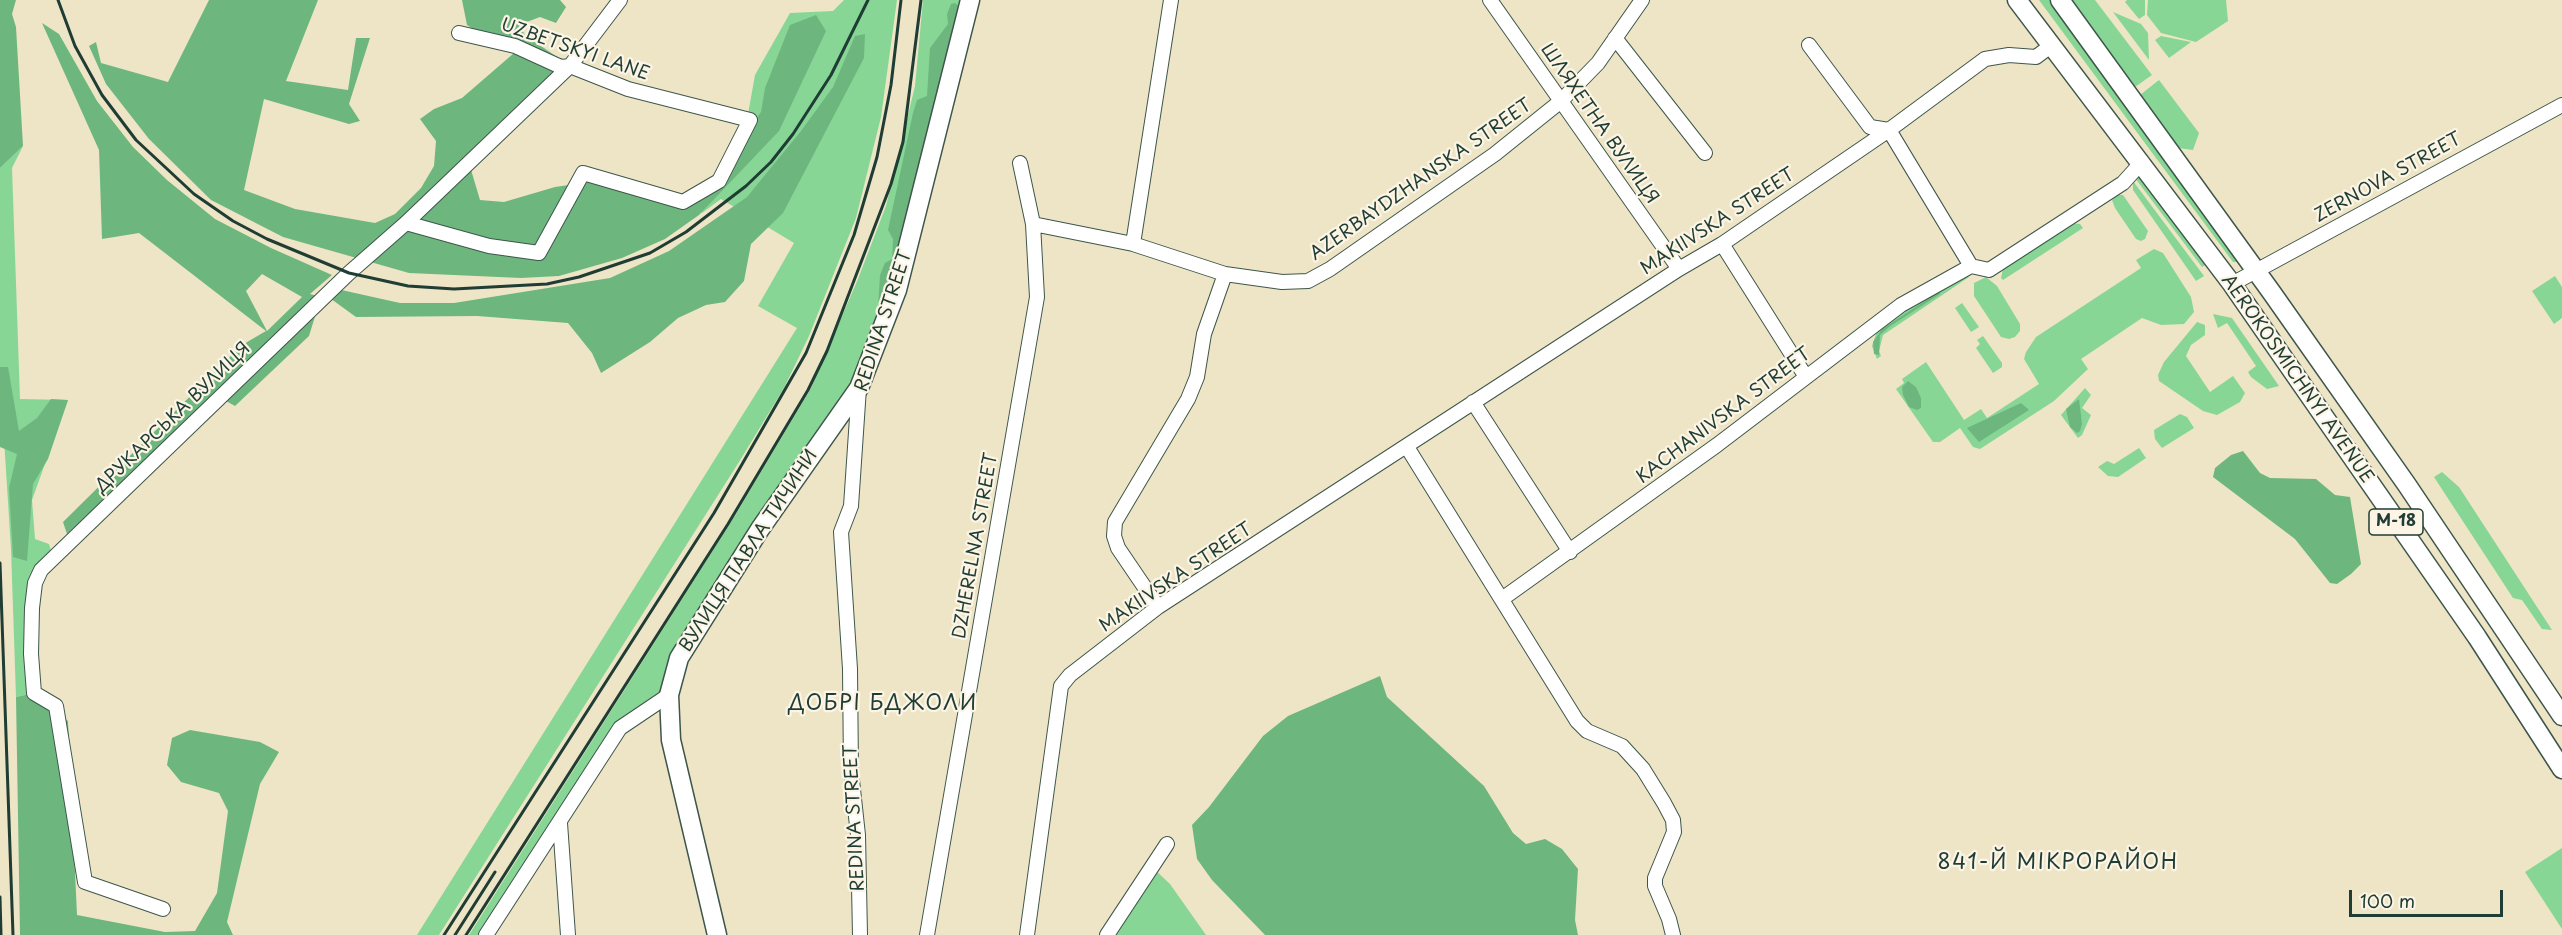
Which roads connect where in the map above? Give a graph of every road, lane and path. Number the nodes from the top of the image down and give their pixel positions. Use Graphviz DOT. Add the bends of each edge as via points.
graph roads {
  1 [pos="620,0"];
  2 [pos="970,0"];
  3 [pos="1171,0"];
  4 [pos="1490,0"];
  5 [pos="1642,0"];
  6 [pos="2017,0"];
  7 [pos="2060,0"];
  8 [pos="459,33"];
  9 [pos="1615,38"];
  10 [pos="1809,45"];
  11 [pos="2052,45"];
  12 [pos="570,66"];
  13 [pos="1561,101"];
  14 [pos="2562,105"];
  15 [pos="1889,130"];
  16 [pos="1705,153"];
  17 [pos="2142,162"];
  18 [pos="1020,163"];
  19 [pos="406,223"];
  20 [pos="1033,224"];
  21 [pos="1133,244"];
  22 [pos="1722,244"];
  23 [pos="1971,266"];
  24 [pos="1679,269"];
  25 [pos="2257,271"];
  26 [pos="1225,274"];
  27 [pos="2232,284"];
  28 [pos="1806,378"];
  29 [pos="859,388"];
  30 [pos="1473,402"];
  31 [pos="1407,447"];
  32 [pos="1570,552"];
  33 [pos="1502,600"];
  34 [pos="1158,607"];
  35 [pos="669,695"];
  36 [pos="2562,716"];
  37 [pos="2560,769"];
  38 [pos="560,823"];
  39 [pos="1167,844"];
  40 [pos="163,909"];
  41 [pos="486,935"];
  42 [pos="568,935"];
  43 [pos="717,935"];
  44 [pos="860,935"];
  45 [pos="927,935"];
  46 [pos="1027,935"];
  47 [pos="1107,935"];
  48 [pos="1673,935"];
  1 -- 12 [label="street, ДРУКАРСЬКА ВУЛИЦЯ"];
  2 -- 29 [label="main road, REDINA STREET" via="897,290"];
  3 -- 21 [label="street"];
  4 -- 13 [label="street, ШЛЯХЕТНА ВУЛИЦЯ"];
  5 -- 9 [label="street, AZERBAYDZHANSKA STREET"];
  6 -- 11 [label="main road, AEROKOSMICHNYI AVENUE / М-18"];
  7 -- 25 [label="main road, AEROKOSMICHNYI AVENUE / М-18"];
  8 -- 12 [label="street, UZBETSKYI LANE" via="515,46 561,67"];
  9 -- 13 [label="street, AZERBAYDZHANSKA STREET" via="1598,63"];
  9 -- 16 [label="street"];
  10 -- 15 [label="street" via="1870,127"];
  11 -- 15 [label="street, MAKIIVSKA STREET" via="2036,57 1985,58"];
  11 -- 17 [label="main road, AEROKOSMICHNYI AVENUE / М-18"];
  12 -- 19 [label="street, ДРУКАРСЬКА ВУЛИЦЯ"];
  12 -- 19 [label="street, UZBETSKYI LANE" via="628,89 750,120 719,180 683,202 583,172 539,253 489,246"];
  13 -- 24 [label="street, ШЛЯХЕТНА ВУЛИЦЯ"];
  13 -- 26 [label="street, AZERBAYDZHANSKA STREET" via="1495,153 1308,281 1282,282"];
  14 -- 25 [label="street, ZERNOVA STREET"];
  15 -- 22 [label="street, MAKIIVSKA STREET"];
  15 -- 23 [label="street"];
  17 -- 23 [label="street, KACHANIVSKA STREET" via="2123,183 1989,270"];
  17 -- 27 [label="main road, AEROKOSMICHNYI AVENUE / М-18"];
  18 -- 20 [label="street, DZHERELNA STREET"];
  19 -- 40 [label="street, ДРУКАРСЬКА ВУЛИЦЯ" via="53,557 35,583 31,654 34,693 56,706 84,882"];
  20 -- 21 [label="street, AZERBAYDZHANSKA STREET"];
  20 -- 45 [label="street, DZHERELNA STREET" via="1037,297"];
  21 -- 26 [label="street, AZERBAYDZHANSKA STREET"];
  22 -- 24 [label="street, MAKIIVSKA STREET"];
  22 -- 28 [label="street"];
  23 -- 28 [label="street, KACHANIVSKA STREET" via="1900,305"];
  24 -- 30 [label="street, MAKIIVSKA STREET"];
  25 -- 27 [label="street, ZERNOVA STREET"];
  25 -- 36 [label="main road, AEROKOSMICHNYI AVENUE / М-18"];
  26 -- 34 [label="street" via="1204,334 1197,376 1188,399 1115,522 1118,548"];
  27 -- 37 [label="main road, AEROKOSMICHNYI AVENUE / М-18" via="2477,638"];
  28 -- 32 [label="street, KACHANIVSKA STREET"];
  29 -- 35 [label="main road, ВУЛИЦЯ ПАВЛА ТИЧИНИ" via="760,529 679,658"];
  29 -- 44 [label="street, REDINA STREET" via="851,506 841,532"];
  30 -- 31 [label="street, MAKIIVSKA STREET"];
  30 -- 32 [label="street"];
  31 -- 33 [label="street"];
  31 -- 34 [label="street, MAKIIVSKA STREET"];
  32 -- 33 [label="street, KACHANIVSKA STREET"];
  33 -- 48 [label="street" via="1577,721 1587,731 1622,746 1643,769 1673,820 1674,832 1655,878"];
  34 -- 46 [label="street, MAKIIVSKA STREET" via="1061,686"];
  35 -- 38 [label="street" via="620,728"];
  35 -- 43 [label="main road, ВУЛИЦЯ ПАВЛА ТИЧИНИ" via="671,740"];
  38 -- 41 [label="street"];
  38 -- 42 [label="street"];
  39 -- 47 [label="street"];
}
